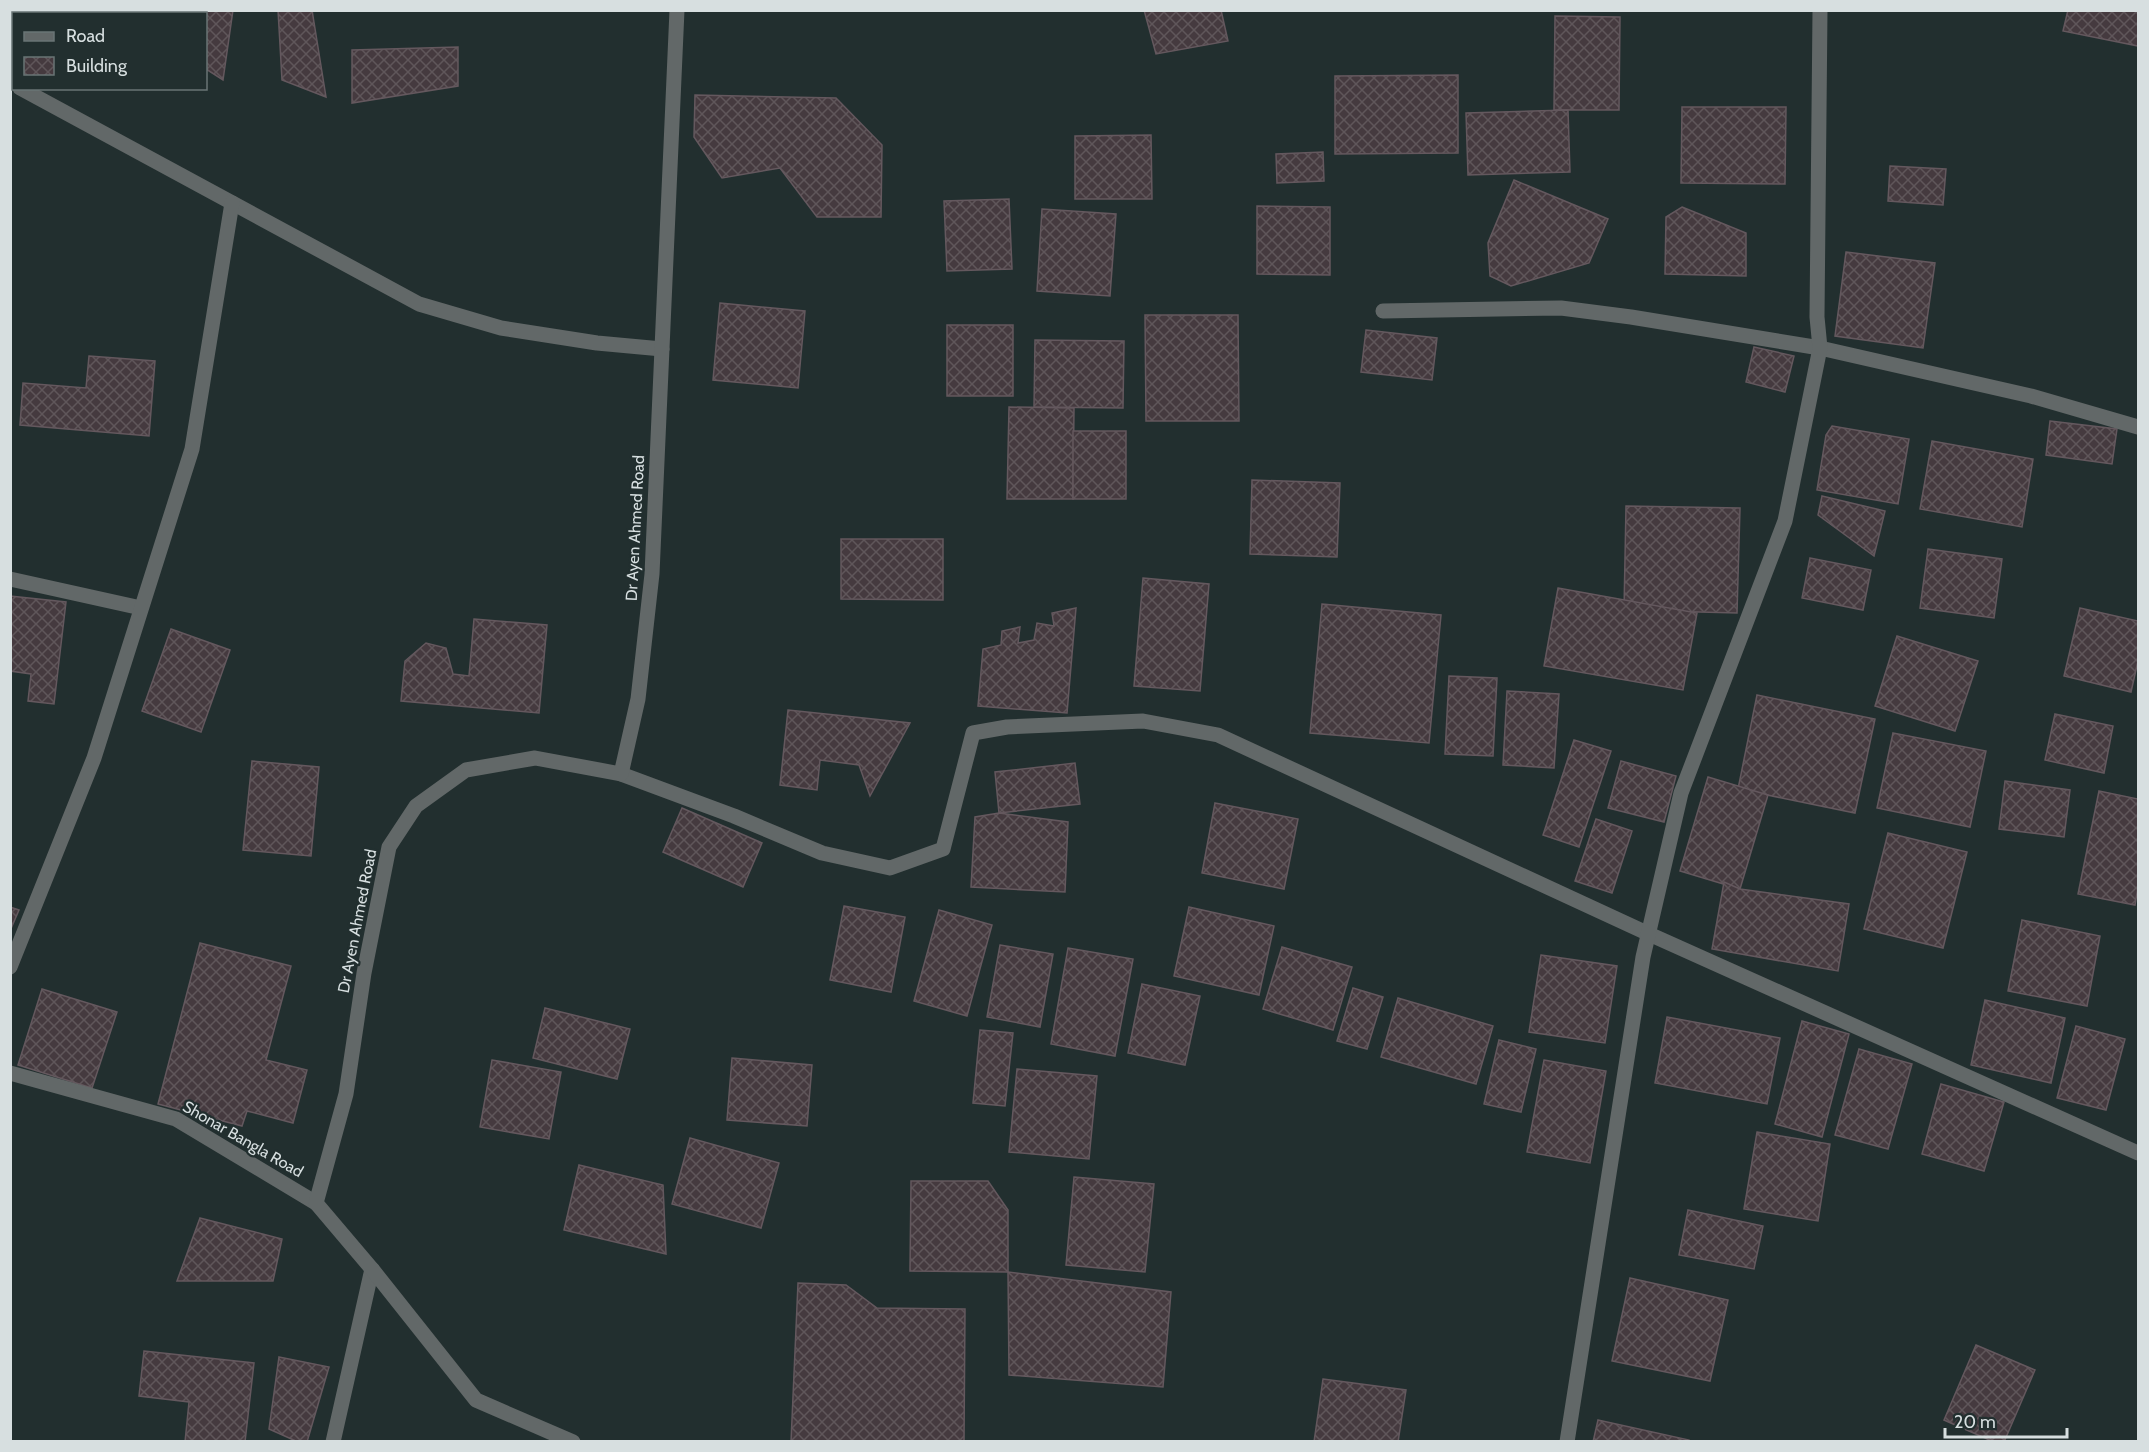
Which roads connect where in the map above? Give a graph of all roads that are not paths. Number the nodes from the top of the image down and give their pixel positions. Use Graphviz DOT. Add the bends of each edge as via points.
graph roads {
  1 [pos="677,10"];
  2 [pos="1820,10"];
  3 [pos="25,90"];
  4 [pos="232,203"];
  5 [pos="1383,311"];
  6 [pos="1820,348"];
  7 [pos="662,350"];
  8 [pos="2139,427"];
  9 [pos="10,579"];
  10 [pos="141,609"];
  11 [pos="621,774"];
  12 [pos="1649,934"];
  13 [pos="10,967"];
  14 [pos="10,1073"];
  15 [pos="2139,1153"];
  16 [pos="316,1203"];
  17 [pos="372,1269"];
  18 [pos="333,1442"];
  19 [pos="573,1442"];
  20 [pos="1567,1442"];
  1 -- 7 [label="street, Dr Ayen Ahmed Road"];
  2 -- 6 [label="street"];
  3 -- 4 [label="street"];
  4 -- 7 [label="street" via="419,304 501,328"];
  4 -- 10 [label="street" via="192,449"];
  5 -- 6 [label="street" via="1561,308"];
  6 -- 8 [label="street" via="2031,396"];
  6 -- 12 [label="street" via="1785,521 1681,793"];
  7 -- 11 [label="street, Dr Ayen Ahmed Road" via="652,574 638,699"];
  9 -- 10 [label="street"];
  10 -- 13 [label="street" via="94,758"];
  11 -- 12 [label="street" via="822,853 890,868 942,849 973,733 1007,727 1143,721 1218,735"];
  11 -- 16 [label="street, Dr Ayen Ahmed Road" via="535,758 466,770 416,806 388,847 346,1094"];
  12 -- 15 [label="street"];
  12 -- 20 [label="street"];
  14 -- 16 [label="street, Shonar Bangla Road" via="176,1119"];
  16 -- 17 [label="street"];
  17 -- 18 [label="street"];
  17 -- 19 [label="street" via="476,1400"];
}
